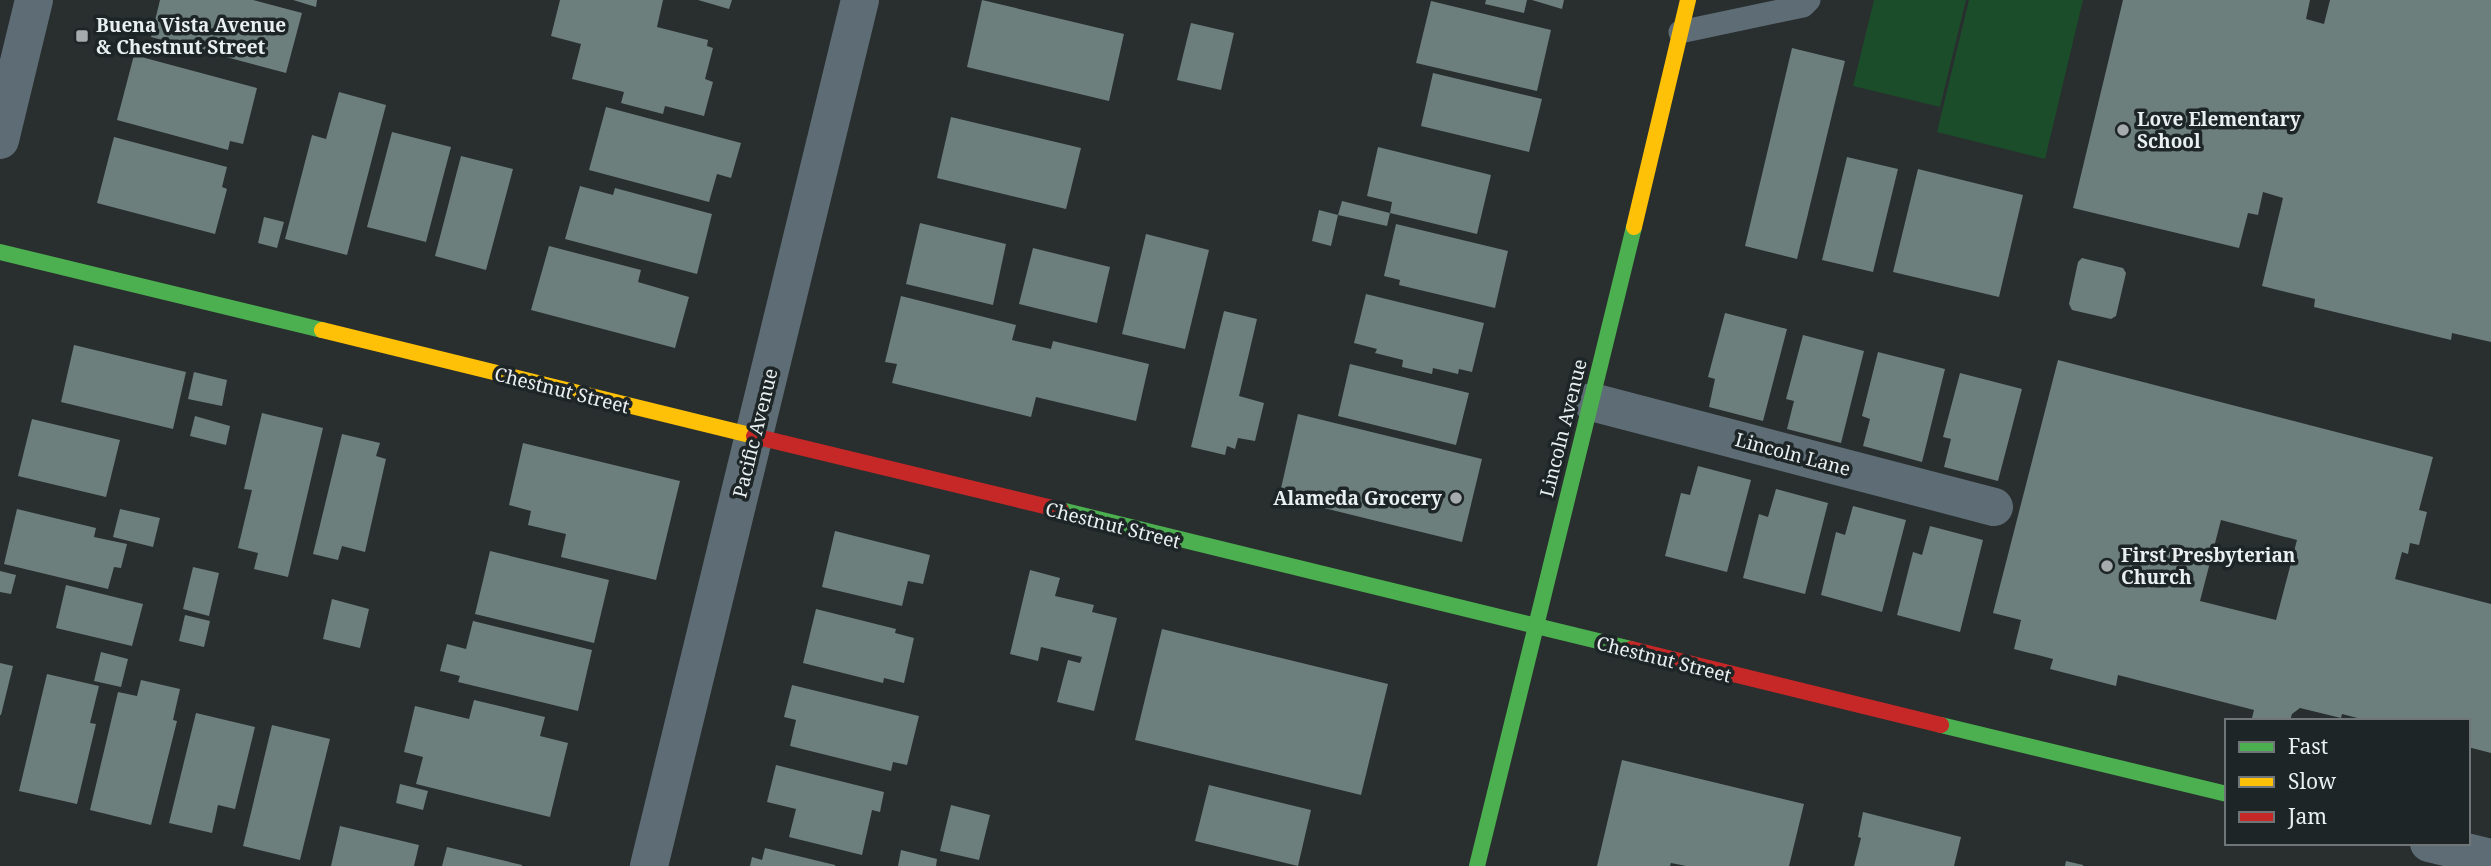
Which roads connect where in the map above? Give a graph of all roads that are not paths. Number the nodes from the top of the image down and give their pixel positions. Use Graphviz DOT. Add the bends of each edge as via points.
graph roads {
  1 [pos="34,0"];
  2 [pos="860,0"];
  3 [pos="1688,0"];
  4 [pos="1810,0"];
  5 [pos="1680,32"];
  6 [pos="0,140"];
  7 [pos="0,252"];
  8 [pos="1592,402"];
  9 [pos="755,437"];
  10 [pos="1994,507"];
  11 [pos="1536,628"];
  12 [pos="2225,794"];
  13 [pos="2437,845"];
  14 [pos="2491,858"];
  15 [pos="649,866"];
  16 [pos="1477,866"];
  1 -- 6 [label="street"];
  2 -- 9 [label="street, Pacific Avenue"];
  3 -- 5 [label="street, Lincoln Avenue"];
  4 -- 5 [label="lane" via="1803,6"];
  5 -- 8 [label="street, Lincoln Avenue"];
  7 -- 9 [label="street, Chestnut Street"];
  8 -- 10 [label="street, Lincoln Lane"];
  8 -- 11 [label="street, Lincoln Avenue"];
  9 -- 11 [label="street, Chestnut Street"];
  9 -- 15 [label="street, Pacific Avenue"];
  11 -- 12 [label="street, Chestnut Street"];
  11 -- 16 [label="street, Lincoln Avenue"];
  13 -- 14 [label="street"];
}
